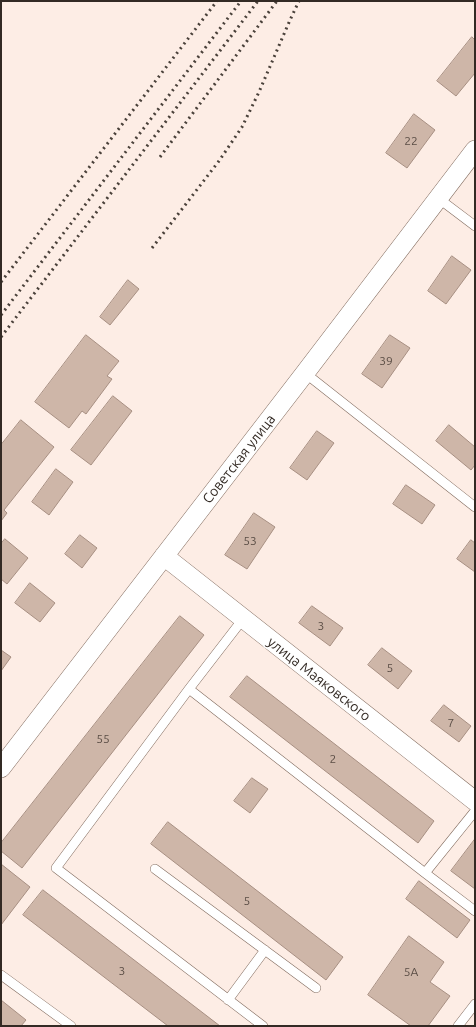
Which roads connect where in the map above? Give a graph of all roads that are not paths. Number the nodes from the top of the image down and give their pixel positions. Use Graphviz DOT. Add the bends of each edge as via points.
graph roads {
  1 [pos="475,150"];
  2 [pos="438,198"];
  3 [pos="475,226"];
  4 [pos="305,373"];
  5 [pos="475,507"];
  6 [pos="164,556"];
  7 [pos="243,619"];
  8 [pos="189,689"];
  9 [pos="1,768"];
  10 [pos="475,801"];
  11 [pos="475,811"];
  12 [pos="155,869"];
  13 [pos="425,873"];
  14 [pos="475,911"];
  15 [pos="265,950"];
  16 [pos="1,975"];
  17 [pos="316,988"];
  18 [pos="228,1000"];
  19 [pos="475,1004"];
  20 [pos="72,1026"];
  21 [pos="262,1026"];
  22 [pos="458,1026"];
  1 -- 2 [label="street, Советская улица"];
  2 -- 3 [label="lane"];
  2 -- 4 [label="street, Советская улица"];
  4 -- 5 [label="lane"];
  4 -- 6 [label="street, Советская улица"];
  6 -- 7 [label="street, улица Маяковского"];
  6 -- 9 [label="street, Советская улица"];
  7 -- 8 [label="lane"];
  7 -- 10 [label="street, улица Маяковского"];
  8 -- 13 [label="lane"];
  8 -- 18 [label="lane" via="56,868"];
  11 -- 13 [label="lane"];
  12 -- 15 [label="lane"];
  13 -- 14 [label="lane"];
  15 -- 17 [label="lane"];
  15 -- 18 [label="lane"];
  16 -- 20 [label="lane"];
  18 -- 21 [label="lane"];
  19 -- 22 [label="lane"];
}
